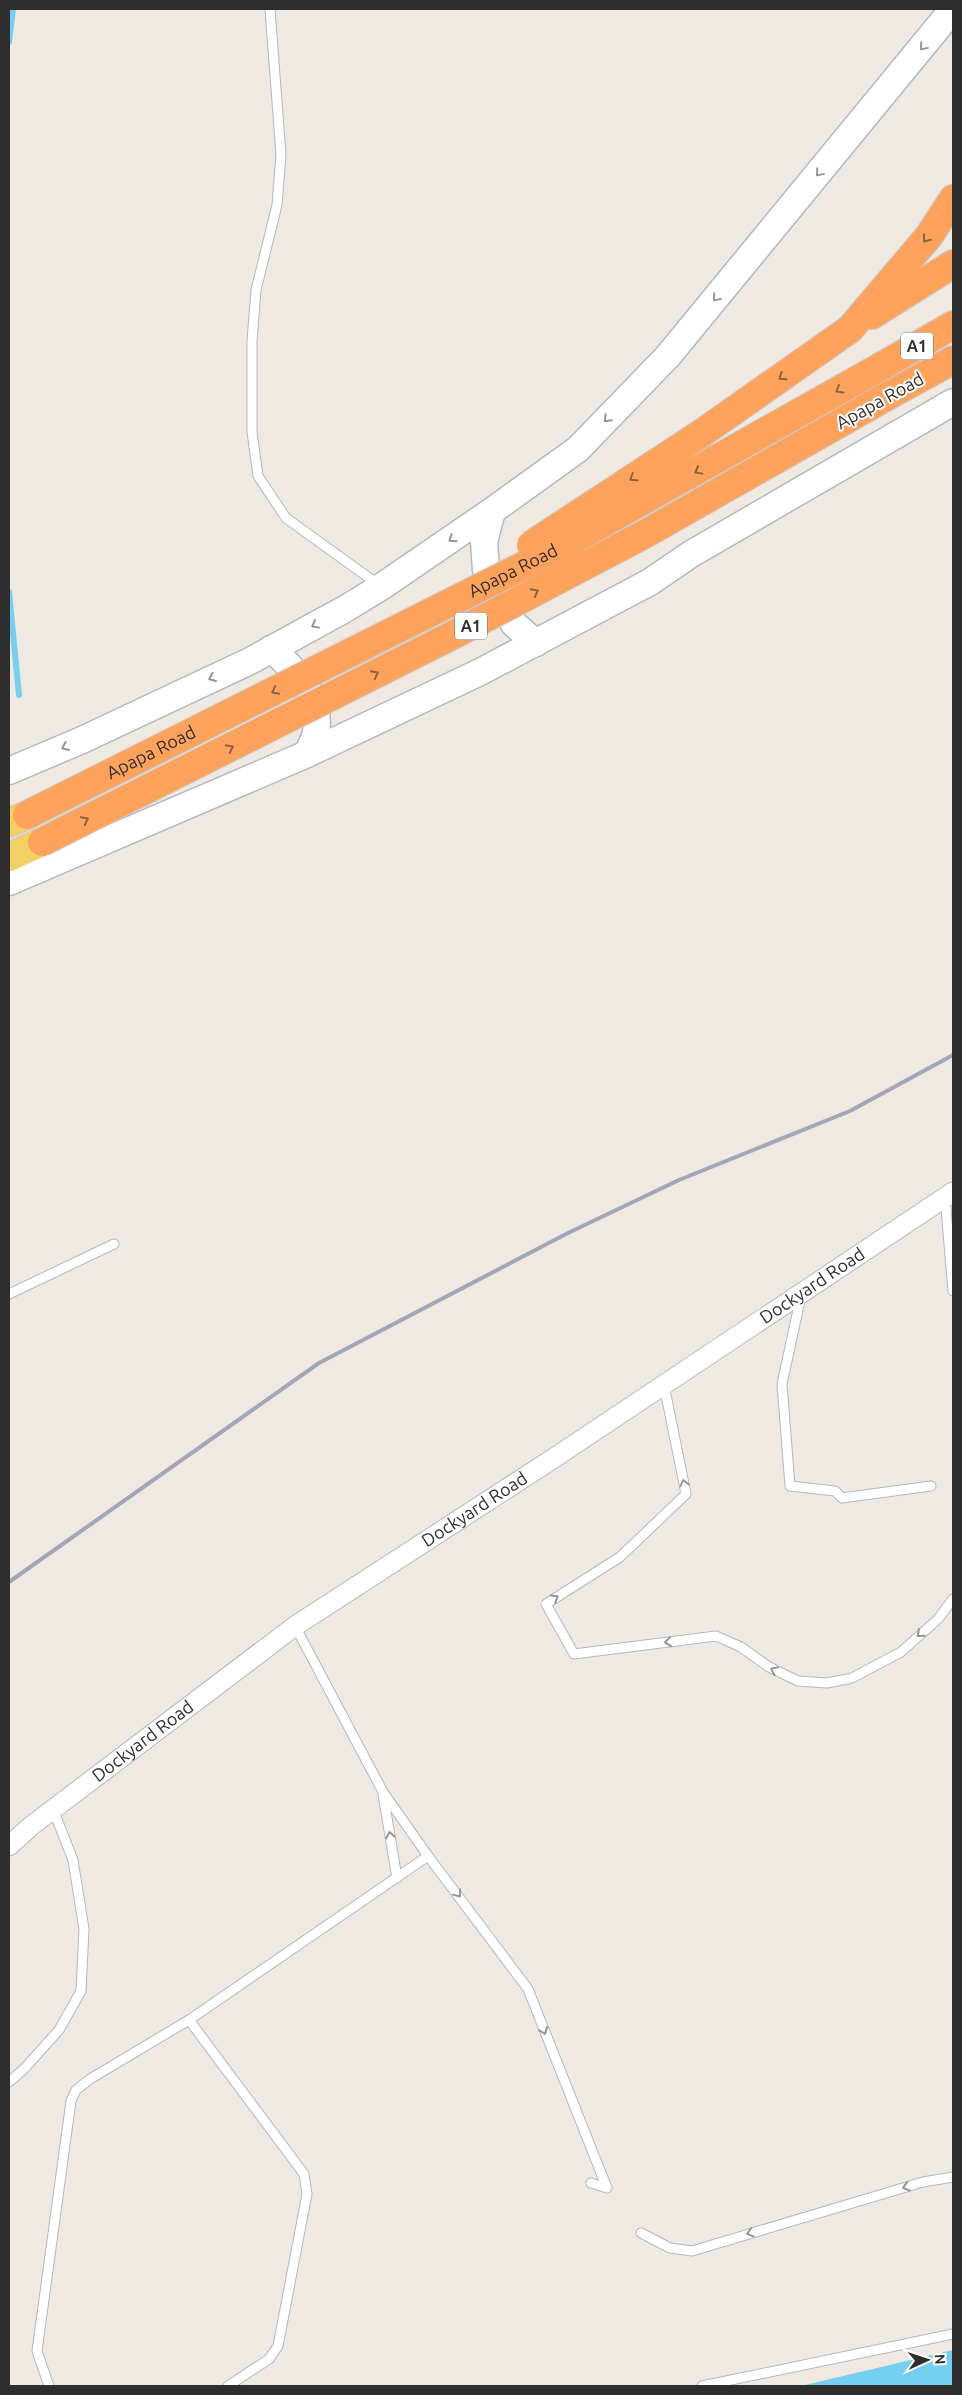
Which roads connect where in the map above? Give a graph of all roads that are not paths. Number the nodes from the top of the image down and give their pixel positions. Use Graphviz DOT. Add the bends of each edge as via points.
graph roads {
  1 [pos="270,9"];
  2 [pos="953,10"];
  3 [pos="953,199"];
  4 [pos="953,264"];
  5 [pos="953,326"];
  6 [pos="850,329"];
  7 [pos="953,360"];
  8 [pos="953,402"];
  9 [pos="492,511"];
  10 [pos="381,587"];
  11 [pos="412,622"];
  12 [pos="536,643"];
  13 [pos="271,649"];
  14 [pos="307,754"];
  15 [pos="9,771"];
  16 [pos="18,819"];
  17 [pos="42,842"];
  18 [pos="9,858"];
  19 [pos="9,882"];
  20 [pos="949,1194"];
  21 [pos="114,1244"];
  22 [pos="953,1291"];
  23 [pos="801,1293"];
  24 [pos="9,1294"];
  25 [pos="664,1385"];
  26 [pos="931,1486"];
  27 [pos="953,1599"];
  28 [pos="296,1626"];
  29 [pos="383,1792"];
  30 [pos="53,1809"];
  31 [pos="9,1846"];
  32 [pos="428,1856"];
  33 [pos="397,1878"];
  34 [pos="189,2020"];
  35 [pos="9,2082"];
  36 [pos="953,2177"];
  37 [pos="591,2183"];
  38 [pos="641,2233"];
  39 [pos="953,2334"];
  40 [pos="49,2386"];
  41 [pos="228,2386"];
  42 [pos="702,2386"];
  1 -- 10 [label="lane" via="281,155 277,205 256,290 252,341 252,432 258,476 286,518"];
  2 -- 9 [label="street, one-way" via="661,363 578,449"];
  3 -- 6 [label="highway, one-way" via="929,236"];
  4 -- 6 [label="highway"];
  5 -- 11 [label="highway, Apapa Road / A1, one-way, bridge" via="555,550"];
  6 -- 11 [label="highway, one-way, bridge" via="702,433"];
  17 -- 7 [label="highway, Apapa Road / A1, one-way, bridge" via="445,640 636,539"];
  8 -- 12 [label="street" via="691,554 650,582"];
  9 -- 10 [label="street, one-way"];
  9 -- 12 [label="street" via="484,542 486,570 514,624"];
  10 -- 13 [label="street, one-way"];
  11 -- 16 [label="highway, Apapa Road / A1, one-way, bridge"];
  12 -- 14 [label="street"];
  13 -- 14 [label="street" via="294,668 310,692 317,716 316,733"];
  13 -- 15 [label="street, one-way" via="82,740"];
  14 -- 19 [label="street"];
  17 -- 18 [label="main road, Apapa Road / A1"];
  20 -- 22 [label="lane"];
  20 -- 23 [label="street, Dockyard Road"];
  21 -- 24 [label="lane"];
  23 -- 25 [label="street, Dockyard Road"];
  23 -- 26 [label="lane" via="782,1384 790,1486 835,1490 842,1498"];
  27 -- 25 [label="lane, one-way" via="938,1619 901,1652 852,1678 827,1683 798,1680 768,1668 741,1647 716,1636 574,1654 546,1604 620,1557 686,1494"];
  25 -- 28 [label="street, Dockyard Road"];
  28 -- 29 [label="lane"];
  28 -- 30 [label="street, Dockyard Road"];
  29 -- 32 [label="lane"];
  33 -- 29 [label="lane, one-way"];
  30 -- 31 [label="street, Dockyard Road"];
  30 -- 35 [label="lane" via="73,1860 79,1894 84,1929 81,1991 59,2030"];
  32 -- 33 [label="lane"];
  32 -- 37 [label="lane, one-way" via="528,1989 607,2188"];
  33 -- 34 [label="lane"];
  34 -- 40 [label="lane" via="90,2080 76,2090 71,2101 37,2351"];
  34 -- 41 [label="lane" via="304,2174 307,2194 278,2346 269,2359"];
  36 -- 38 [label="lane, one-way" via="923,2182 692,2251 670,2248"];
  39 -- 42 [label="lane"];
}
